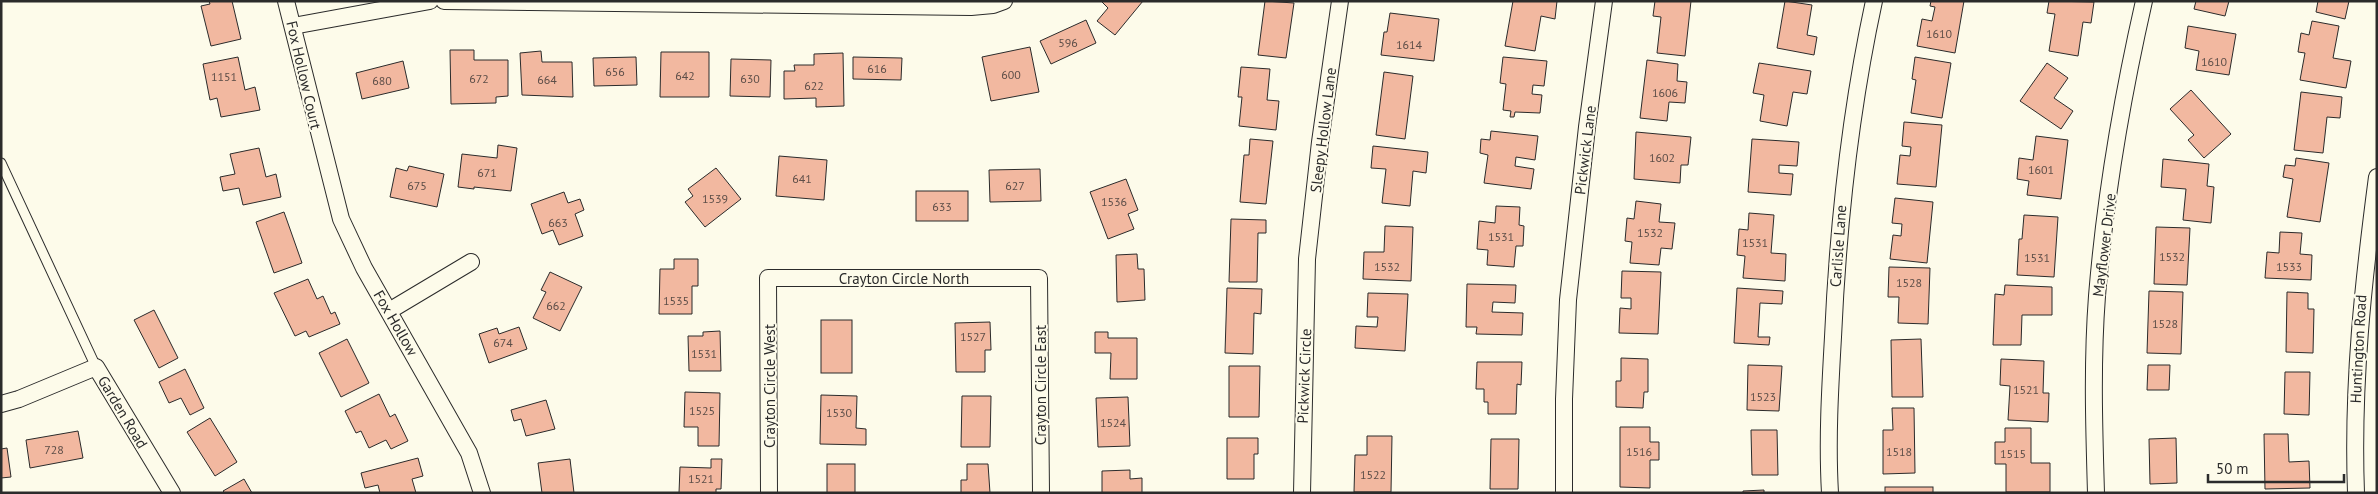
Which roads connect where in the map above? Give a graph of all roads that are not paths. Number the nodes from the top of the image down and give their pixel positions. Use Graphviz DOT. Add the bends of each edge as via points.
graph roads {
  1 [pos="286,1"];
  2 [pos="430,1"];
  3 [pos="444,1"];
  4 [pos="1004,1"];
  5 [pos="1340,1"];
  6 [pos="1604,1"];
  7 [pos="1874,1"];
  8 [pos="2144,1"];
  9 [pos="293,26"];
  10 [pos="322,148"];
  11 [pos="1,163"];
  12 [pos="2377,177"];
  13 [pos="1307,259"];
  14 [pos="471,262"];
  15 [pos="768,278"];
  16 [pos="1039,278"];
  17 [pos="389,311"];
  18 [pos="96,367"];
  19 [pos="1,404"];
  20 [pos="172,493"];
  21 [pos="482,493"];
  22 [pos="769,493"];
  23 [pos="1041,493"];
  24 [pos="1302,493"];
  25 [pos="1564,493"];
  26 [pos="1830,493"];
  27 [pos="2096,493"];
  28 [pos="2356,493"];
  1 -- 9 [label="street, Fox Hollow Court"];
  2 -- 9 [label="street"];
  3 -- 4 [label="street" via="961,7"];
  5 -- 13 [label="street, Sleepy Hollow Lane"];
  6 -- 25 [label="street, Pickwick Lane" via="1568,300"];
  7 -- 26 [label="street, Carlisle Lane" via="1844,173 1839,221 1829,421"];
  8 -- 27 [label="street, Mayflower Drive" via="2124,89 2097,295 2094,376"];
  9 -- 10 [label="street, Fox Hollow Court"];
  10 -- 17 [label="street, Fox Hollow" via="341,219"];
  11 -- 18 [label="lane"];
  12 -- 28 [label="street, Huntington Road" via="2361,293 2355,382"];
  13 -- 24 [label="street, Pickwick Circle"];
  14 -- 17 [label="street"];
  15 -- 16 [label="street, Crayton Circle North"];
  15 -- 22 [label="street, Crayton Circle West"];
  16 -- 23 [label="street, Crayton Circle East"];
  17 -- 21 [label="street, Fox Hollow" via="469,453"];
  18 -- 19 [label="street, Garden Road"];
  18 -- 20 [label="street, Garden Road"];
}
